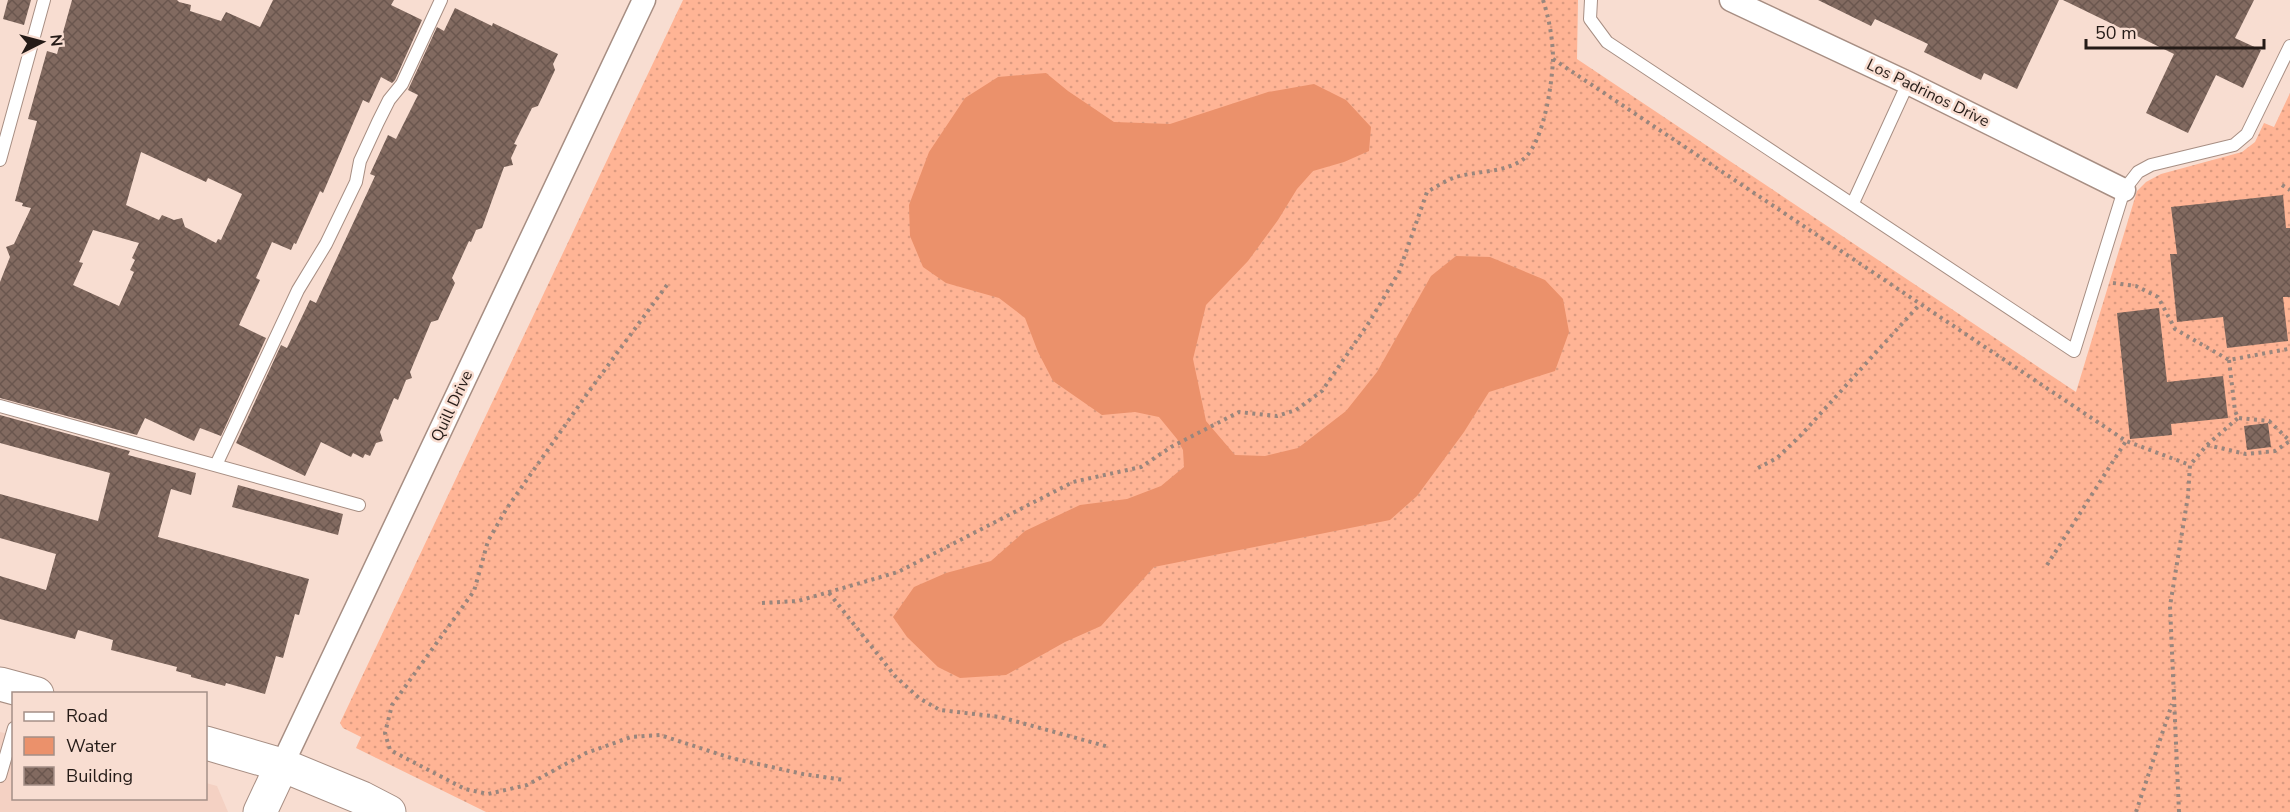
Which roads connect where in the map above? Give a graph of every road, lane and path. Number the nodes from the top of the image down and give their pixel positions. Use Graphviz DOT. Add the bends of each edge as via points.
graph roads {
  1 [pos="44,0"];
  2 [pos="441,0"];
  3 [pos="644,0"];
  4 [pos="1543,0"];
  5 [pos="1591,0"];
  6 [pos="1731,0"];
  7 [pos="2290,46"];
  8 [pos="1553,59"];
  9 [pos="1908,82"];
  10 [pos="0,159"];
  11 [pos="2282,185"];
  12 [pos="2124,190"];
  13 [pos="2290,190"];
  14 [pos="1853,203"];
  15 [pos="2096,281"];
  16 [pos="667,285"];
  17 [pos="1920,304"];
  18 [pos="2290,347"];
  19 [pos="2229,360"];
  20 [pos="0,406"];
  21 [pos="2238,418"];
  22 [pos="2126,441"];
  23 [pos="2290,441"];
  24 [pos="2207,445"];
  25 [pos="216,465"];
  26 [pos="2190,465"];
  27 [pos="1758,468"];
  28 [pos="359,505"];
  29 [pos="2048,564"];
  30 [pos="829,593"];
  31 [pos="762,603"];
  32 [pos="2173,700"];
  33 [pos="12,735"];
  34 [pos="207,743"];
  35 [pos="1109,747"];
  36 [pos="282,765"];
  37 [pos="0,776"];
  38 [pos="844,780"];
  39 [pos="260,812"];
  40 [pos="389,812"];
  41 [pos="2136,812"];
  42 [pos="2179,812"];
  1 -- 10 [label="lane"];
  2 -- 25 [label="lane" via="402,84 378,122 360,161 356,182 298,290"];
  3 -- 36 [label="street, Quill Drive"];
  4 -- 8 [label="path"];
  5 -- 14 [label="lane" via="1590,19 1607,42"];
  6 -- 9 [label="street, Los Padrinos Drive"];
  7 -- 12 [label="lane" via="2241,140 2151,165 2138,172"];
  8 -- 17 [label="path"];
  8 -- 30 [label="path" via="1538,140 1521,161 1454,177 1427,192 1399,272 1322,391 1296,410 1277,416 1239,412 1141,467 1073,482 898,572"];
  9 -- 12 [label="street, Los Padrinos Drive"];
  9 -- 14 [label="lane"];
  11 -- 13 [label="path"];
  12 -- 15 [label="lane"];
  14 -- 15 [label="lane" via="2074,351"];
  15 -- 19 [label="path" via="2136,285 2158,297 2175,329"];
  16 -- 38 [label="path" via="507,508 488,541 474,591 392,705 385,733 390,750 465,789 488,794 527,785 586,753 631,737 660,735 731,758"];
  17 -- 22 [label="path"];
  17 -- 27 [label="path" via="1801,435 1777,458"];
  18 -- 19 [label="path"];
  19 -- 21 [label="path"];
  20 -- 25 [label="lane"];
  21 -- 23 [label="path" via="2269,421"];
  21 -- 24 [label="path"];
  22 -- 26 [label="path"];
  22 -- 29 [label="path"];
  23 -- 24 [label="path" via="2275,451 2246,454"];
  24 -- 26 [label="path"];
  25 -- 28 [label="lane"];
  26 -- 32 [label="path" via="2170,606"];
  30 -- 31 [label="path" via="798,601"];
  30 -- 35 [label="path" via="895,676 919,698 940,710 1000,717"];
  32 -- 41 [label="path"];
  32 -- 42 [label="path"];
  33 -- 37 [label="lane"];
  34 -- 36 [label="main road"];
  36 -- 39 [label="main road, Quill Drive"];
  36 -- 40 [label="main road"];
}
